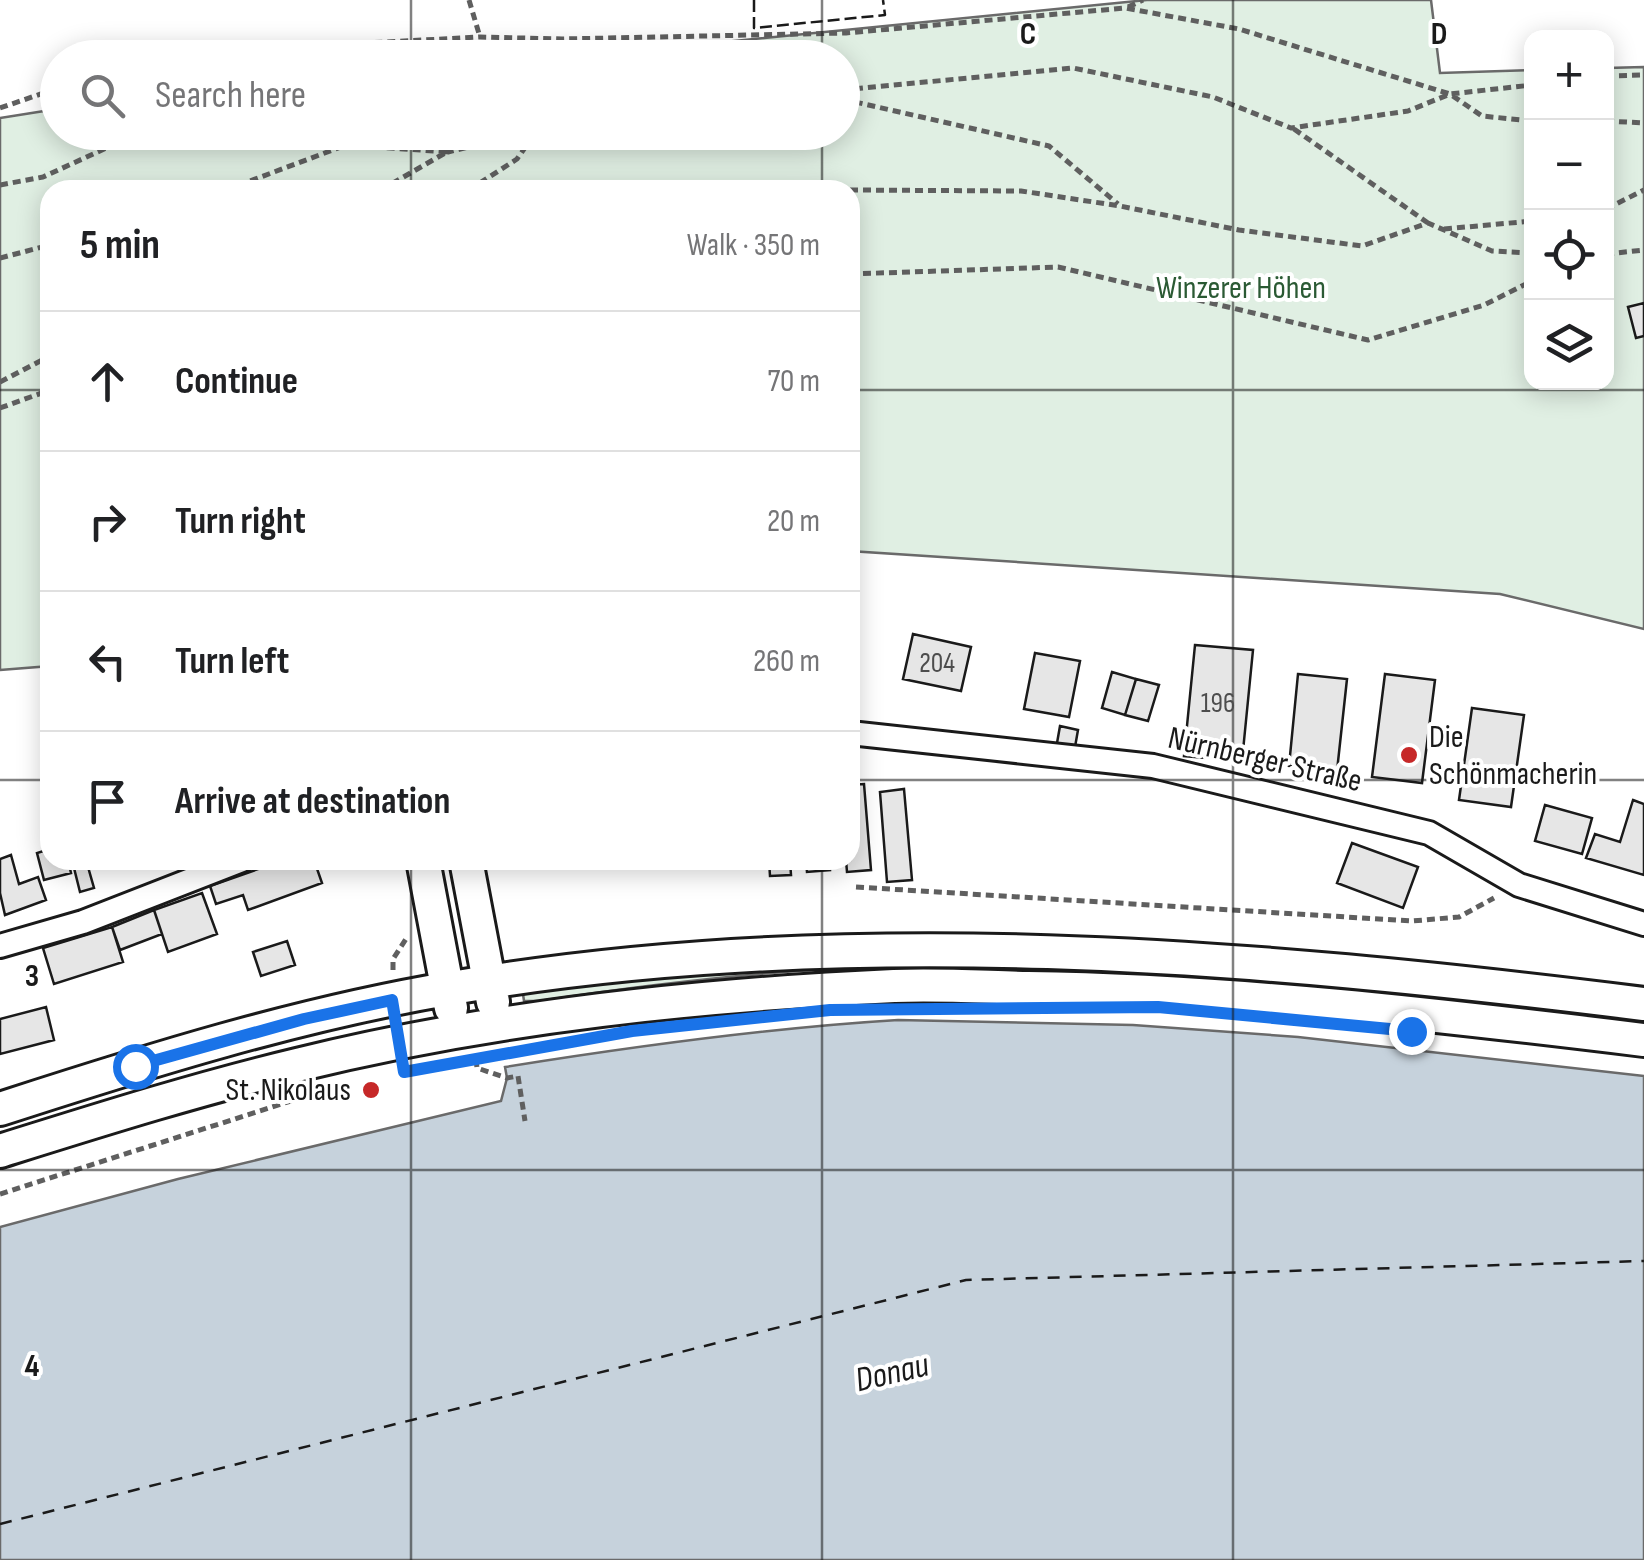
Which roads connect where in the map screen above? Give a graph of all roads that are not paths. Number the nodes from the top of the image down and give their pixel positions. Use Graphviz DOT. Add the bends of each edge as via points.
graph roads {
  1 [pos="860,733"];
  2 [pos="216,870"];
  3 [pos="425,870"];
  4 [pos="468,870"];
  5 [pos="1644,924"];
  6 [pos="0,946"];
  7 [pos="489,982"];
  8 [pos="448,988"];
  9 [pos="1644,1004"];
  10 [pos="498,1026"];
  11 [pos="456,1032"];
  12 [pos="1644,1040"];
  13 [pos="0,1109"];
  14 [pos="0,1151"];
  1 -- 5 [label="street, Nürnberger Straße" via="1153,766 1429,833 1519,885"];
  2 -- 6 [label="street"];
  3 -- 8 [label="main road"];
  4 -- 7 [label="main road"];
  7 -- 8 [label="main road"];
  7 -- 9 [label="main road" via="716,956 1152,956 1440,979"];
  7 -- 10 [label="main road"];
  8 -- 11 [label="main road"];
  8 -- 13 [label="main road" via="304,1019"];
  10 -- 11 [label="main road"];
  10 -- 12 [label="main road" via="707,998 898,986 1153,990"];
  11 -- 14 [label="main road" via="298,1064"];
}
